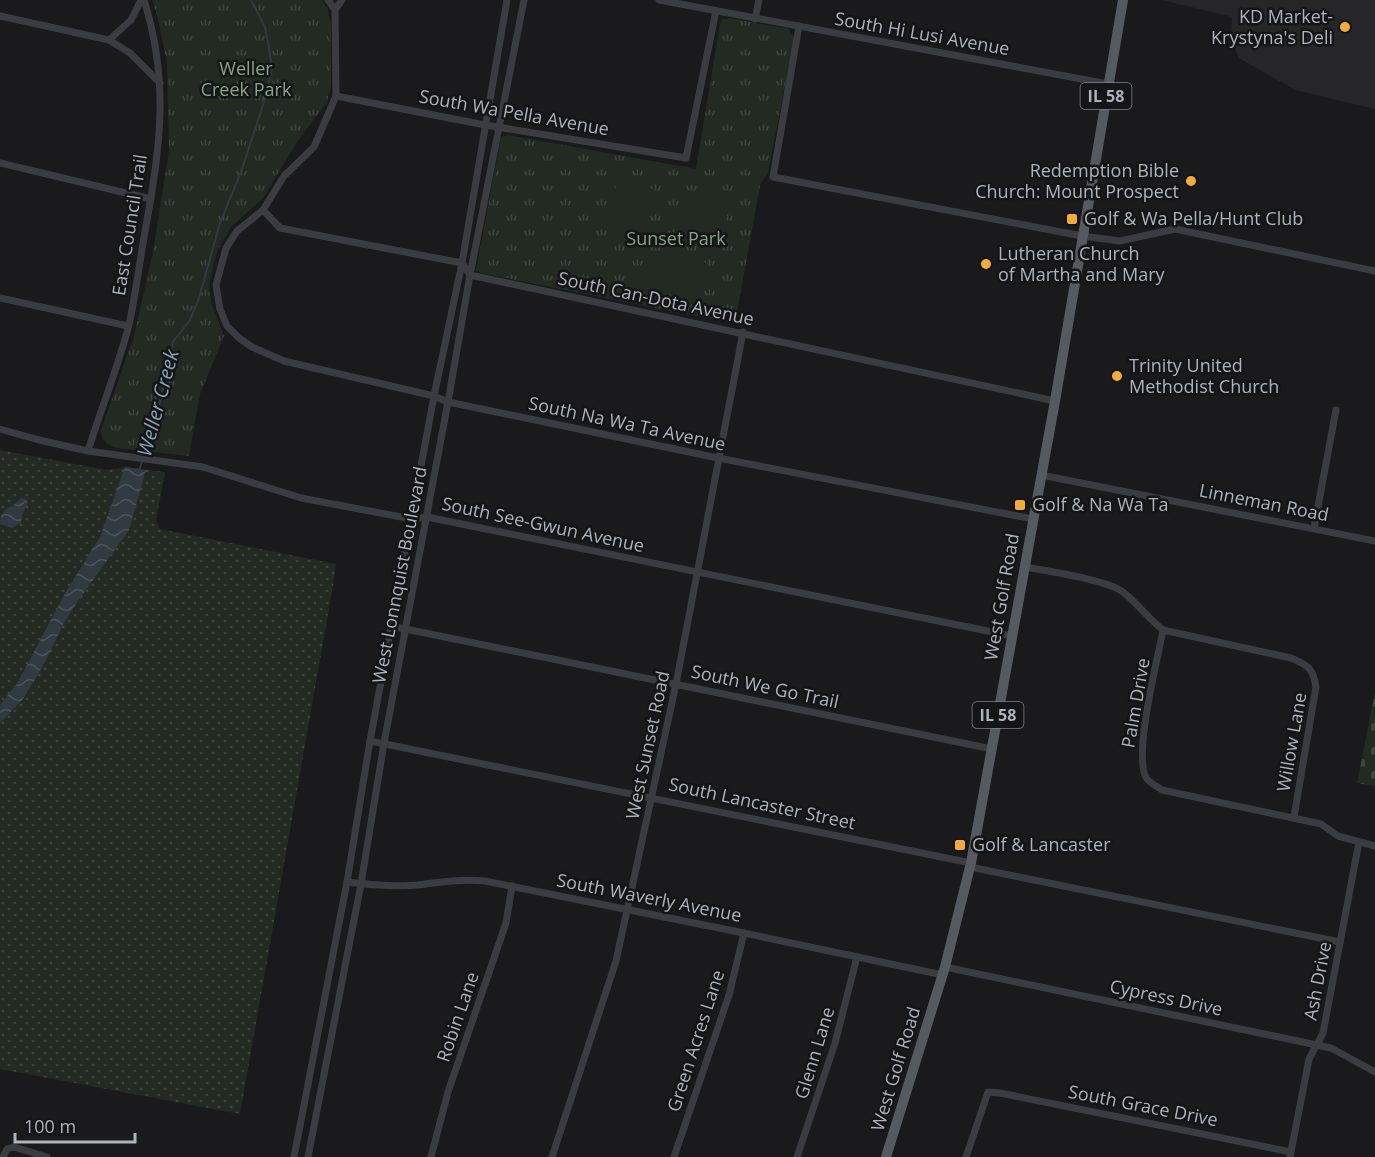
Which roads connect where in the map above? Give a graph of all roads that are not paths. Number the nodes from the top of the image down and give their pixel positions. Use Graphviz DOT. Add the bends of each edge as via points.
graph roads {
  1 [pos="143,0"];
  2 [pos="328,0"];
  3 [pos="342,0"];
  4 [pos="507,0"];
  5 [pos="524,0"];
  6 [pos="659,0"];
  7 [pos="759,0"];
  8 [pos="1123,0"];
  9 [pos="335,10"];
  10 [pos="716,11"];
  11 [pos="0,16"];
  12 [pos="755,19"];
  13 [pos="799,26"];
  14 [pos="109,40"];
  15 [pos="160,83"];
  16 [pos="1108,84"];
  17 [pos="336,96"];
  18 [pos="485,125"];
  19 [pos="499,127"];
  20 [pos="0,163"];
  21 [pos="151,199"];
  22 [pos="263,210"];
  23 [pos="1082,236"];
  24 [pos="462,263"];
  25 [pos="1375,271"];
  26 [pos="470,275"];
  27 [pos="0,298"];
  28 [pos="128,326"];
  29 [pos="743,332"];
  30 [pos="434,396"];
  31 [pos="1055,400"];
  32 [pos="448,402"];
  33 [pos="1336,410"];
  34 [pos="0,429"];
  35 [pos="88,451"];
  36 [pos="718,458"];
  37 [pos="1041,475"];
  38 [pos="427,517"];
  39 [pos="412,519"];
  40 [pos="1033,519"];
  41 [pos="1314,528"];
  42 [pos="1375,541"];
  43 [pos="1025,567"];
  44 [pos="698,572"];
  45 [pos="391,626"];
  46 [pos="405,629"];
  47 [pos="1163,630"];
  48 [pos="1012,636"];
  49 [pos="676,684"];
  50 [pos="370,741"];
  51 [pos="384,743"];
  52 [pos="992,749"];
  53 [pos="653,797"];
  54 [pos="1294,817"];
  55 [pos="1359,842"];
  56 [pos="1375,846"];
  57 [pos="971,865"];
  58 [pos="347,882"];
  59 [pos="361,884"];
  60 [pos="512,886"];
  61 [pos="628,910"];
  62 [pos="744,933"];
  63 [pos="1340,942"];
  64 [pos="857,957"];
  65 [pos="944,971"];
  66 [pos="1316,1045"];
  67 [pos="1375,1071"];
  68 [pos="1290,1154"];
  69 [pos="3,1157"];
  70 [pos="47,1157"];
  71 [pos="294,1157"];
  72 [pos="308,1157"];
  73 [pos="431,1157"];
  74 [pos="552,1157"];
  75 [pos="674,1157"];
  76 [pos="797,1157"];
  77 [pos="886,1157"];
  78 [pos="966,1157"];
  1 -- 14 [label="street" via="131,20"];
  1 -- 15 [label="street, East Council Trail" via="154,31"];
  2 -- 9 [label="street"];
  3 -- 9 [label="street"];
  4 -- 18 [label="street, West Lonnquist Boulevard"];
  5 -- 19 [label="street, West Lonnquist Boulevard"];
  6 -- 10 [label="street, South Hi Lusi Avenue"];
  7 -- 12 [label="street"];
  8 -- 16 [label="main road, West Golf Road / IL 58"];
  9 -- 17 [label="street"];
  10 -- 12 [label="street, South Hi Lusi Avenue"];
  10 -- 19 [label="street, South Wa Pella Avenue" via="686,158"];
  11 -- 14 [label="street"];
  12 -- 13 [label="street, South Hi Lusi Avenue"];
  13 -- 16 [label="street, South Hi Lusi Avenue"];
  13 -- 23 [label="street" via="772,177"];
  14 -- 15 [label="street" via="130,53"];
  15 -- 21 [label="street, East Council Trail" via="161,124"];
  16 -- 23 [label="main road, West Golf Road / IL 58"];
  17 -- 18 [label="street, South Wa Pella Avenue"];
  17 -- 22 [label="street" via="314,147 284,176"];
  18 -- 19 [label="street, South Wa Pella Avenue"];
  18 -- 24 [label="street, West Lonnquist Boulevard"];
  19 -- 26 [label="street, West Lonnquist Boulevard"];
  20 -- 21 [label="street"];
  21 -- 28 [label="street, East Council Trail"];
  22 -- 24 [label="street" via="280,228"];
  22 -- 30 [label="street, South Na Wa Ta Avenue" via="237,231 220,264 217,295 227,326 252,347 284,361"];
  23 -- 25 [label="street" via="1120,241 1175,229"];
  23 -- 31 [label="main road, West Golf Road / IL 58"];
  24 -- 26 [label="street"];
  24 -- 30 [label="street, West Lonnquist Boulevard"];
  26 -- 29 [label="street, South Can-Dota Avenue"];
  26 -- 32 [label="street, West Lonnquist Boulevard"];
  27 -- 28 [label="street"];
  28 -- 35 [label="street, East Council Trail"];
  29 -- 31 [label="street, South Can-Dota Avenue"];
  29 -- 36 [label="street, West Sunset Road"];
  30 -- 32 [label="street, South Na Wa Ta Avenue"];
  30 -- 39 [label="street, West Lonnquist Boulevard"];
  31 -- 37 [label="main road, West Golf Road / IL 58"];
  32 -- 36 [label="street, South Na Wa Ta Avenue"];
  32 -- 38 [label="street, West Lonnquist Boulevard"];
  33 -- 41 [label="street"];
  34 -- 35 [label="street, South See-Gwun Avenue"];
  35 -- 39 [label="street, South See-Gwun Avenue" via="203,467 301,498"];
  36 -- 40 [label="street, South Na Wa Ta Avenue"];
  36 -- 44 [label="street, West Sunset Road"];
  37 -- 40 [label="main road, West Golf Road / IL 58"];
  37 -- 41 [label="street, Linneman Road"];
  38 -- 39 [label="street, South See-Gwun Avenue"];
  38 -- 44 [label="street, South See-Gwun Avenue"];
  38 -- 46 [label="street, West Lonnquist Boulevard"];
  39 -- 45 [label="street, West Lonnquist Boulevard"];
  40 -- 43 [label="main road, West Golf Road / IL 58"];
  41 -- 42 [label="street, Linneman Road"];
  43 -- 47 [label="street" via="1122,591"];
  43 -- 48 [label="main road, West Golf Road / IL 58"];
  44 -- 48 [label="street, South See-Gwun Avenue"];
  44 -- 49 [label="street, West Sunset Road"];
  45 -- 46 [label="street, South We Go Trail"];
  45 -- 50 [label="street, West Lonnquist Boulevard"];
  46 -- 49 [label="street, South We Go Trail"];
  46 -- 51 [label="street, West Lonnquist Boulevard"];
  47 -- 54 [label="street, Willow Lane" via="1291,658 1314,673 1316,687"];
  47 -- 54 [label="street, Palm Drive" via="1142,743 1141,764 1147,780 1162,790"];
  48 -- 52 [label="main road, West Golf Road / IL 58"];
  49 -- 52 [label="street, South We Go Trail"];
  49 -- 53 [label="street, West Sunset Road"];
  50 -- 51 [label="street, South Lancaster Street"];
  50 -- 58 [label="street, West Lonnquist Boulevard"];
  51 -- 53 [label="street, South Lancaster Street"];
  51 -- 59 [label="street, West Lonnquist Boulevard"];
  52 -- 57 [label="main road, West Golf Road / IL 58"];
  53 -- 57 [label="street, South Lancaster Street"];
  53 -- 61 [label="street, West Sunset Road"];
  54 -- 55 [label="street" via="1321,824 1338,836"];
  55 -- 56 [label="street"];
  55 -- 63 [label="street, Ash Drive"];
  57 -- 63 [label="street, South Lancaster Street"];
  57 -- 65 [label="main road, West Golf Road / IL 58"];
  58 -- 59 [label="street, South Waverly Avenue"];
  58 -- 71 [label="street, West Lonnquist Boulevard"];
  59 -- 60 [label="street, South Waverly Avenue" via="401,886 466,879"];
  59 -- 72 [label="street, West Lonnquist Boulevard"];
  60 -- 61 [label="street, South Waverly Avenue"];
  60 -- 73 [label="street, Robin Lane" via="506,923 448,1092"];
  61 -- 62 [label="street, South Waverly Avenue"];
  61 -- 74 [label="street, West Sunset Road" via="603,1005"];
  62 -- 64 [label="street, South Waverly Avenue"];
  62 -- 75 [label="street, Green Acres Lane" via="729,995"];
  63 -- 66 [label="street, Ash Drive" via="1323,1033"];
  64 -- 65 [label="street, South Waverly Avenue"];
  64 -- 76 [label="street, Glenn Lane" via="835,1043"];
  65 -- 66 [label="street, Cypress Drive"];
  65 -- 77 [label="main road, West Golf Road / IL 58"];
  66 -- 67 [label="street, Cypress Drive" via="1348,1055"];
  66 -- 68 [label="street, Ash Drive" via="1309,1059"];
  68 -- 78 [label="street, South Grace Drive" via="988,1092"];
  69 -- 70 [label="street" via="7,1149 14,1147"];
}
